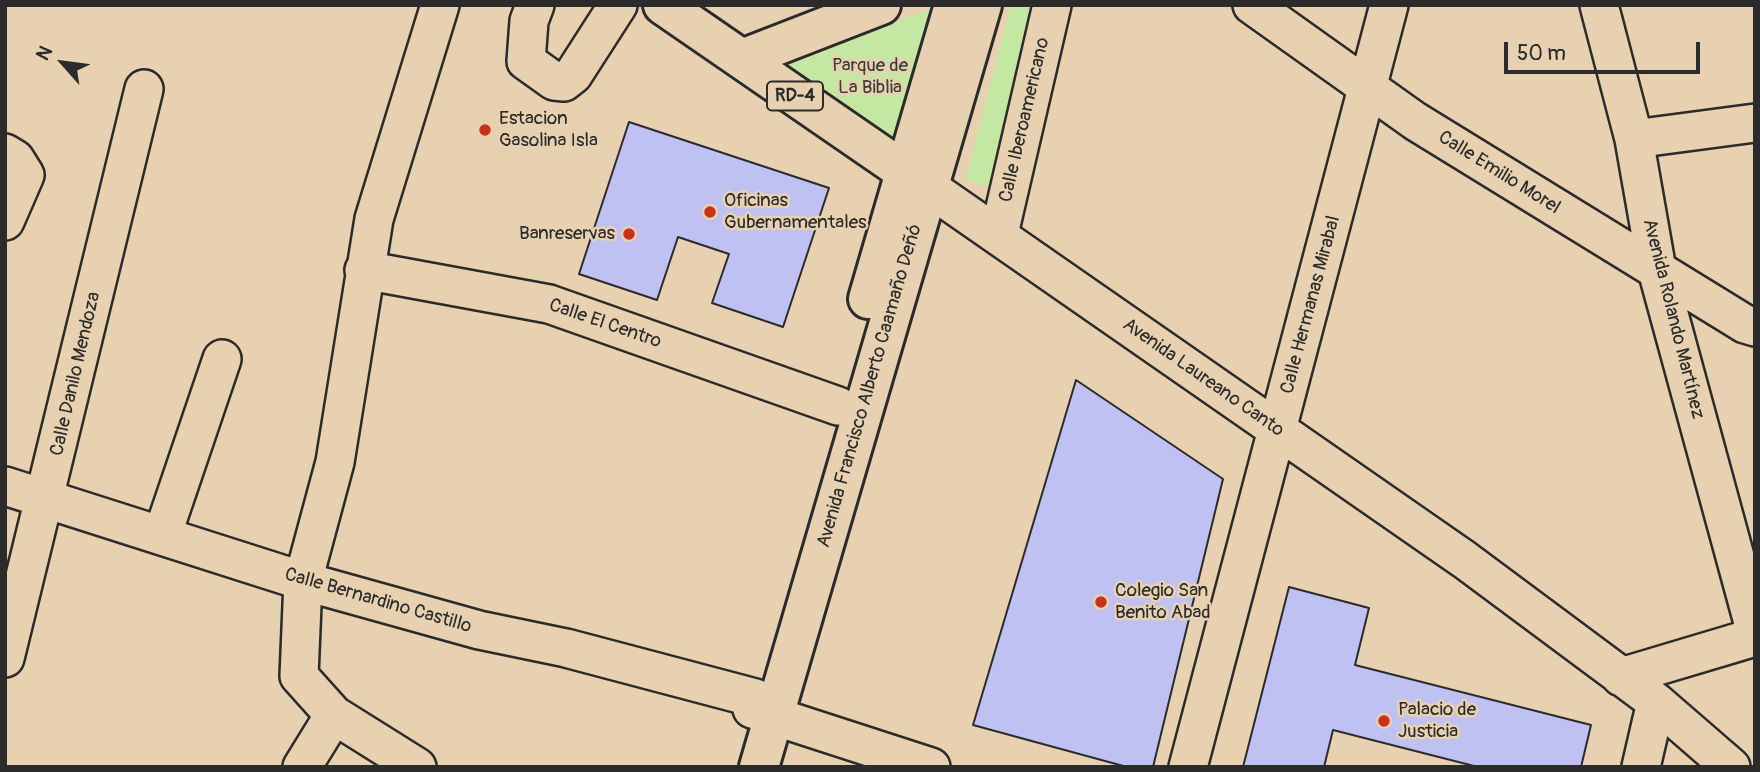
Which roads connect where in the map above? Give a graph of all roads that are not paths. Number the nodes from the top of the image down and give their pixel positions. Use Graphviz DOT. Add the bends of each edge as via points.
graph roads {
  1 [pos="440,5"];
  2 [pos="535,5"];
  3 [pos="618,5"];
  4 [pos="663,5"];
  5 [pos="881,5"];
  6 [pos="954,5"];
  7 [pos="982,5"];
  8 [pos="1052,5"];
  9 [pos="1252,5"];
  10 [pos="1389,5"];
  11 [pos="1599,5"];
  12 [pos="742,59"];
  13 [pos="1368,88"];
  14 [pos="144,89"];
  15 [pos="1755,124"];
  16 [pos="1634,139"];
  17 [pos="14,160"];
  18 [pos="915,180"];
  19 [pos="5,221"];
  20 [pos="999,234"];
  21 [pos="364,270"];
  22 [pos="1657,270"];
  23 [pos="1755,327"];
  24 [pos="222,359"];
  25 [pos="838,405"];
  26 [pos="1278,431"];
  27 [pos="5,486"];
  28 [pos="46,499"];
  29 [pos="162,536"];
  30 [pos="303,581"];
  31 [pos="1755,631"];
  32 [pos="1755,637"];
  33 [pos="5,658"];
  34 [pos="1621,677"];
  35 [pos="1656,702"];
  36 [pos="761,707"];
  37 [pos="334,715"];
  38 [pos="302,767"];
  39 [pos="416,767"];
  40 [pos="734,767"];
  41 [pos="759,767"];
  42 [pos="932,767"];
  43 [pos="1188,767"];
  44 [pos="1641,767"];
  45 [pos="1731,767"];
  1 -- 21 [label="street" via="374,219"];
  2 -- 3 [label="street" via="526,61 554,81 564,82"];
  4 -- 12 [label="main road, Avenida Laureano Canto / RD-4"];
  5 -- 12 [label="main road"];
  6 -- 18 [label="main road, Avenida Francisco Alberto Caamaño Deñó"];
  7 -- 18 [label="main road, Avenida Francisco Alberto Caamaño Deñó"];
  8 -- 20 [label="street, Calle Iberoamericano"];
  9 -- 13 [label="street, Calle Emilio Morel"];
  10 -- 13 [label="street, Calle Hermanas Mirabal"];
  11 -- 16 [label="street, Avenida Rolando Martínez"];
  12 -- 18 [label="main road, Avenida Laureano Canto / RD-4"];
  13 -- 22 [label="street, Calle Emilio Morel"];
  13 -- 26 [label="street, Calle Hermanas Mirabal"];
  14 -- 28 [label="street, Calle Danilo Mendoza"];
  15 -- 16 [label="street"];
  16 -- 22 [label="street, Avenida Rolando Martínez"];
  17 -- 19 [label="street" via="24,183"];
  18 -- 20 [label="street, Avenida Laureano Canto"];
  18 -- 25 [label="main road, Avenida Francisco Alberto Caamaño Deñó"];
  18 -- 36 [label="main road, Avenida Francisco Alberto Caamaño Deñó"];
  20 -- 26 [label="street, Avenida Laureano Canto"];
  21 -- 25 [label="street, Calle El Centro" via="549,303"];
  21 -- 30 [label="street" via="335,462"];
  22 -- 23 [label="street, Calle Emilio Morel"];
  22 -- 31 [label="street, Avenida Rolando Martínez"];
  24 -- 29 [label="street"];
  25 -- 36 [label="main road, Avenida Francisco Alberto Caamaño Deñó"];
  26 -- 34 [label="street, Avenida Laureano Canto" via="1465,560"];
  26 -- 43 [label="street, Calle Hermanas Mirabal"];
  27 -- 28 [label="street, Calle Bernardino Castillo"];
  28 -- 29 [label="street, Calle Bernardino Castillo"];
  28 -- 33 [label="street, Calle Danilo Mendoza"];
  29 -- 30 [label="street, Calle Bernardino Castillo"];
  30 -- 36 [label="street, Calle Bernardino Castillo" via="479,630 566,648"];
  30 -- 37 [label="street" via="299,676"];
  32 -- 34 [label="street"];
  34 -- 35 [label="street, Avenida Laureano Canto"];
  35 -- 44 [label="street"];
  35 -- 45 [label="street, Avenida Laureano Canto"];
  36 -- 40 [label="main road, Avenida Francisco Alberto Caamaño Deñó"];
  36 -- 41 [label="main road, Avenida Francisco Alberto Caamaño Deñó"];
  36 -- 42 [label="street, Calle Bernardino Castillo"];
  37 -- 38 [label="street"];
  37 -- 39 [label="street"];
}
